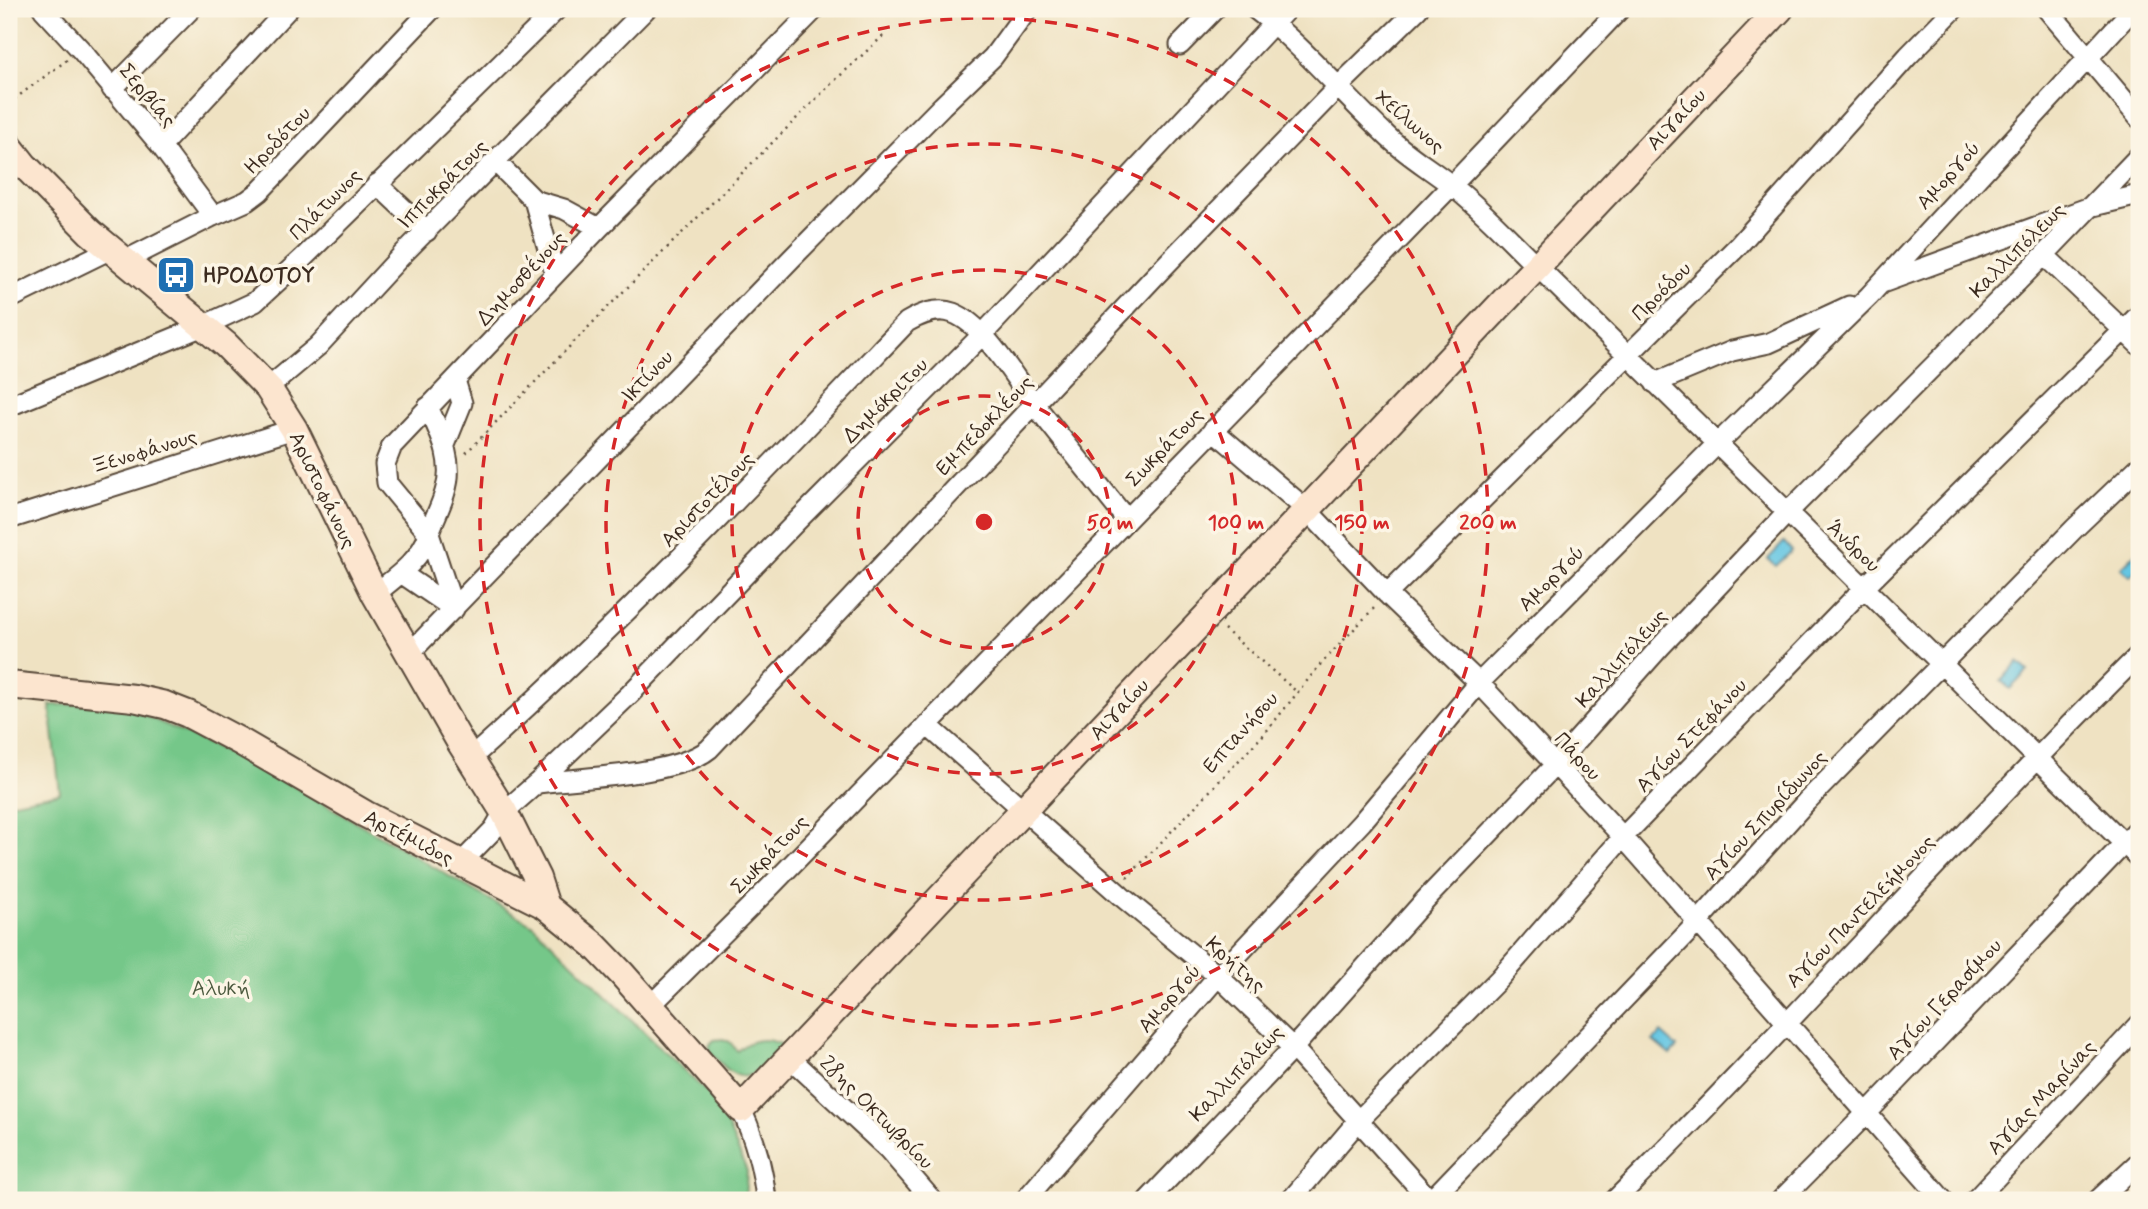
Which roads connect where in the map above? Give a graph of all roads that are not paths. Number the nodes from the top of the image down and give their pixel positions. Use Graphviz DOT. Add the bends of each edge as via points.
graph roads {
  1 [pos="191,9"];
  2 [pos="288,9"];
  3 [pos="432,9"];
  4 [pos="557,9"];
  5 [pos="646,9"];
  6 [pos="815,9"];
  7 [pos="1028,9"];
  8 [pos="1215,9"];
  9 [pos="1255,9"];
  10 [pos="1287,9"];
  11 [pos="1418,9"];
  12 [pos="1620,9"];
  13 [pos="1780,9"];
  14 [pos="1954,9"];
  15 [pos="2047,9"];
  16 [pos="2133,9"];
  17 [pos="50,11"];
  18 [pos="1273,23"];
  19 [pos="1180,45"];
  20 [pos="2087,56"];
  21 [pos="1339,86"];
  22 [pos="112,89"];
  23 [pos="2139,118"];
  24 [pos="9,145"];
  25 [pos="161,145"];
  26 [pos="2139,156"];
  27 [pos="496,162"];
  28 [pos="377,184"];
  29 [pos="1452,186"];
  30 [pos="2139,195"];
  31 [pos="534,200"];
  32 [pos="2093,205"];
  33 [pos="213,216"];
  34 [pos="599,228"];
  35 [pos="427,231"];
  36 [pos="118,255"];
  37 [pos="2044,255"];
  38 [pos="1537,266"];
  39 [pos="555,274"];
  40 [pos="1879,284"];
  41 [pos="9,299"];
  42 [pos="2139,315"];
  43 [pos="203,327"];
  44 [pos="2124,331"];
  45 [pos="983,334"];
  46 [pos="2139,345"];
  47 [pos="1628,356"];
  48 [pos="455,380"];
  49 [pos="1656,383"];
  50 [pos="268,388"];
  51 [pos="1035,405"];
  52 [pos="9,406"];
  53 [pos="428,407"];
  54 [pos="294,429"];
  55 [pos="1213,430"];
  56 [pos="1717,444"];
  57 [pos="445,445"];
  58 [pos="2139,467"];
  59 [pos="1307,510"];
  60 [pos="1787,513"];
  61 [pos="9,519"];
  62 [pos="1126,519"];
  63 [pos="429,534"];
  64 [pos="401,573"];
  65 [pos="1864,588"];
  66 [pos="375,594"];
  67 [pos="1387,594"];
  68 [pos="454,609"];
  69 [pos="409,653"];
  70 [pos="2139,655"];
  71 [pos="1941,664"];
  72 [pos="1479,684"];
  73 [pos="9,685"];
  74 [pos="927,725"];
  75 [pos="2036,757"];
  76 [pos="470,759"];
  77 [pos="1555,765"];
  78 [pos="537,783"];
  79 [pos="1023,810"];
  80 [pos="505,811"];
  81 [pos="2139,828"];
  82 [pos="1623,837"];
  83 [pos="2124,843"];
  84 [pos="2139,858"];
  85 [pos="461,863"];
  86 [pos="546,906"];
  87 [pos="1698,922"];
  88 [pos="1218,976"];
  89 [pos="650,1006"];
  90 [pos="1786,1022"];
  91 [pos="2139,1026"];
  92 [pos="1293,1048"];
  93 [pos="790,1058"];
  94 [pos="741,1109"];
  95 [pos="1867,1113"];
  96 [pos="1358,1121"];
  97 [pos="2139,1162"];
  98 [pos="766,1200"];
  99 [pos="932,1200"];
  100 [pos="1025,1200"];
  101 [pos="1148,1200"];
  102 [pos="1291,1200"];
  103 [pos="1430,1200"];
  104 [pos="1615,1200"];
  105 [pos="1781,1200"];
  106 [pos="1943,1200"];
  107 [pos="1975,1200"];
  108 [pos="2098,1200"];
  1 -- 22 [label="street"];
  2 -- 25 [label="street"];
  3 -- 33 [label="street, Ηροδότου" via="259,192"];
  4 -- 28 [label="street, Πλάτωνος"];
  5 -- 27 [label="street, Ιπποκράτους"];
  6 -- 34 [label="street, Δημοσθένους"];
  7 -- 68 [label="street, Ικτίνου" via="993,57 791,258"];
  8 -- 19 [label="street"];
  9 -- 18 [label="street, Χείλωνος"];
  10 -- 18 [label="street, Δημόκριτου"];
  11 -- 21 [label="street, Εμπεδοκλέους"];
  12 -- 29 [label="street, Σωκράτους"];
  13 -- 38 [label="main road, Αιγαίου"];
  14 -- 47 [label="street, Προόδου" via="1737,247"];
  15 -- 20 [label="street"];
  16 -- 20 [label="street, Αμοργού"];
  17 -- 22 [label="street, Σερβίας"];
  18 -- 21 [label="street, Χείλωνος"];
  18 -- 45 [label="street, Δημόκριτου"];
  20 -- 23 [label="street"];
  20 -- 40 [label="street, Αμοργού"];
  21 -- 29 [label="street, Χείλωνος" via="1383,133"];
  21 -- 51 [label="street, Εμπεδοκλέους"];
  22 -- 25 [label="street, Σερβίας"];
  24 -- 36 [label="main road, Αριστοφάνους" via="33,175"];
  25 -- 33 [label="street, Σερβίας"];
  26 -- 32 [label="street, Καλλιπόλεως"];
  27 -- 31 [label="street"];
  27 -- 35 [label="street, Ιπποκράτους"];
  28 -- 35 [label="street"];
  28 -- 43 [label="street, Πλάτωνος" via="255,302"];
  29 -- 38 [label="street, Χείλωνος"];
  29 -- 55 [label="street, Σωκράτους"];
  30 -- 32 [label="street"];
  31 -- 34 [label="street" via="564,209"];
  31 -- 39 [label="street"];
  32 -- 37 [label="street, Καλλιπόλεως"];
  32 -- 40 [label="street"];
  33 -- 36 [label="street, Ηροδότου"];
  34 -- 39 [label="street, Δημοσθένους"];
  35 -- 50 [label="street, Ιπποκράτους" via="318,346"];
  36 -- 41 [label="street, Ηροδότου"];
  36 -- 43 [label="main road, Αριστοφάνους"];
  37 -- 44 [label="street"];
  37 -- 60 [label="street, Καλλιπόλεως"];
  38 -- 47 [label="street, Άνδρου"];
  38 -- 59 [label="main road, Αιγαίου"];
  39 -- 48 [label="street, Δημοσθένους"];
  40 -- 49 [label="street" via="1838,312 1769,344 1732,351"];
  40 -- 56 [label="street, Αμοργού"];
  42 -- 44 [label="street, Αγίου Στεφάνου"];
  43 -- 50 [label="main road, Αριστοφάνους"];
  43 -- 52 [label="street, Πλάτωνος"];
  44 -- 46 [label="street"];
  44 -- 65 [label="street, Αγίου Στεφάνου"];
  45 -- 51 [label="street, Αριστοτέλους"];
  45 -- 76 [label="street, Αριστοτέλους" via="954,313 938,310 907,322 674,565"];
  45 -- 78 [label="street, Δημόκριτου"];
  47 -- 49 [label="street, Άνδρου"];
  47 -- 67 [label="street, Προόδου"];
  48 -- 53 [label="street, Δημοσθένους"];
  48 -- 57 [label="street" via="462,403"];
  49 -- 56 [label="street, Άνδρου"];
  50 -- 54 [label="main road, Αριστοφάνους"];
  51 -- 62 [label="street, Αριστοτέλους"];
  51 -- 78 [label="street, Εμπεδοκλέους" via="702,755 618,775"];
  53 -- 57 [label="street"];
  53 -- 63 [label="street, Δημοσθένους" via="392,446 385,473 387,483"];
  54 -- 61 [label="street, Ξενοφάνους"];
  54 -- 66 [label="main road, Αριστοφάνους"];
  55 -- 59 [label="street, Πάρου"];
  55 -- 62 [label="street, Σωκράτους"];
  56 -- 60 [label="street, Άνδρου"];
  56 -- 72 [label="street, Αμοργού"];
  57 -- 63 [label="street" via="449,479"];
  58 -- 71 [label="street, Αγίου Σπυρίδωνος"];
  59 -- 67 [label="street, Πάρου"];
  59 -- 79 [label="main road, Αιγαίου"];
  60 -- 65 [label="street, Άνδρου"];
  60 -- 77 [label="street, Καλλιπόλεως"];
  62 -- 74 [label="street, Σωκράτους"];
  63 -- 64 [label="street" via="424,549"];
  63 -- 68 [label="street"];
  64 -- 66 [label="street"];
  64 -- 68 [label="street"];
  65 -- 71 [label="street, Άνδρου"];
  65 -- 82 [label="street, Αγίου Στεφάνου"];
  66 -- 69 [label="main road, Αριστοφάνους"];
  67 -- 72 [label="street, Πάρου"];
  68 -- 69 [label="street, Ικτίνου"];
  69 -- 76 [label="main road, Αριστοφάνους"];
  70 -- 75 [label="street, Αγίου Παντελεήμονος"];
  71 -- 75 [label="street, Άνδρου"];
  71 -- 87 [label="street, Αγίου Σπυρίδωνος"];
  72 -- 77 [label="street, Πάρου"];
  72 -- 88 [label="street, Αμοργού" via="1362,822"];
  73 -- 85 [label="main road, Αρτέμιδος" via="105,693 176,709"];
  74 -- 79 [label="street, Κρήτης"];
  74 -- 89 [label="street, Σωκράτους"];
  75 -- 83 [label="street, Άνδρου"];
  75 -- 90 [label="street, Αγίου Παντελεήμονος"];
  76 -- 80 [label="main road, Αριστοφάνους"];
  77 -- 82 [label="street, Πάρου"];
  77 -- 92 [label="street, Καλλιπόλεως" via="1426,899"];
  78 -- 80 [label="street, Δημόκριτου"];
  79 -- 88 [label="street, Κρήτης"];
  79 -- 93 [label="main road, Αιγαίου"];
  80 -- 85 [label="street, Δημόκριτου"];
  80 -- 86 [label="main road, Αριστοφάνους"];
  81 -- 83 [label="street, Αγίου Γερασίμου"];
  82 -- 87 [label="street, Πάρου"];
  82 -- 96 [label="street, Αγίου Στεφάνου" via="1499,979"];
  83 -- 84 [label="street, Άνδρου"];
  83 -- 95 [label="street, Αγίου Γερασίμου"];
  85 -- 86 [label="main road, Αρτέμιδος"];
  86 -- 89 [label="main road, Αρτέμιδος" via="594,945"];
  87 -- 90 [label="street, Πάρου"];
  87 -- 103 [label="street, Αγίου Σπυρίδωνος"];
  88 -- 92 [label="street, Κρήτης"];
  88 -- 100 [label="street, Αμοργού"];
  89 -- 94 [label="main road, Αρτέμιδος"];
  90 -- 95 [label="street, Πάρου"];
  90 -- 104 [label="street, Αγίου Παντελεήμονος"];
  91 -- 107 [label="street, Αγίας Μαρίνας"];
  92 -- 96 [label="street, Κρήτης"];
  92 -- 101 [label="street, Καλλιπόλεως"];
  93 -- 94 [label="main road, Αιγαίου"];
  93 -- 99 [label="street, 28ης Οκτωβρίου" via="888,1149"];
  94 -- 98 [label="street" via="763,1167"];
  95 -- 105 [label="street, Αγίου Γερασίμου"];
  95 -- 106 [label="street, Πάρου"];
  96 -- 102 [label="street, Αγίου Στεφάνου"];
  96 -- 103 [label="street, Κρήτης"];
  97 -- 108 [label="street"];
}
